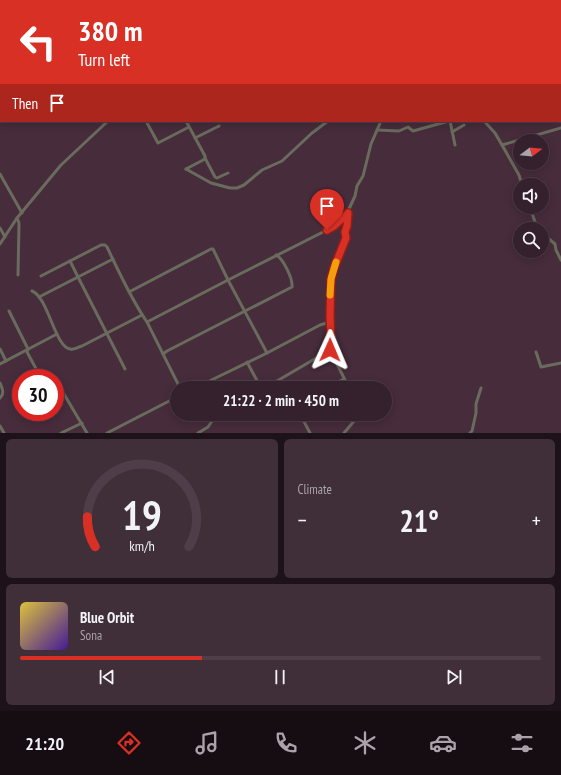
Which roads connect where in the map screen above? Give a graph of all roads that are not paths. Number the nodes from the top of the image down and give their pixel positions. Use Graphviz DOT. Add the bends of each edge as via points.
graph roads {
  1 [pos="107,122"];
  2 [pos="148,122"];
  3 [pos="186,122"];
  4 [pos="327,122"];
  5 [pos="381,122"];
  6 [pos="445,122"];
  7 [pos="449,122"];
  8 [pos="485,122"];
  9 [pos="464,125"];
  10 [pos="219,126"];
  11 [pos="189,127"];
  12 [pos="561,128"];
  13 [pos="377,130"];
  14 [pos="452,132"];
  15 [pos="195,138"];
  16 [pos="455,145"];
  17 [pos="502,145"];
  18 [pos="205,158"];
  19 [pos="228,173"];
  20 [pos="0,174"];
  21 [pos="520,178"];
  22 [pos="22,213"];
  23 [pos="348,213"];
  24 [pos="17,218"];
  25 [pos="0,228"];
  26 [pos="5,237"];
  27 [pos="549,239"];
  28 [pos="0,244"];
  29 [pos="276,255"];
  30 [pos="113,259"];
  31 [pos="561,260"];
  32 [pos="70,261"];
  33 [pos="18,275"];
  34 [pos="41,276"];
  35 [pos="78,277"];
  36 [pos="228,280"];
  37 [pos="32,291"];
  38 [pos="129,292"];
  39 [pos="39,297"];
  40 [pos="9,311"];
  41 [pos="244,311"];
  42 [pos="142,315"];
  43 [pos="146,322"];
  44 [pos="330,322"];
  45 [pos="57,334"];
  46 [pos="107,334"];
  47 [pos="0,349"];
  48 [pos="28,349"];
  49 [pos="330,350"];
  50 [pos="266,352"];
  51 [pos="536,352"];
  52 [pos="163,354"];
  53 [pos="6,361"];
  54 [pos="247,362"];
  55 [pos="561,363"];
  56 [pos="0,364"];
  57 [pos="36,369"];
  58 [pos="125,369"];
  59 [pos="344,379"];
  60 [pos="176,381"];
  61 [pos="210,381"];
  62 [pos="257,381"];
  63 [pos="279,381"];
  64 [pos="340,381"];
  65 [pos="0,383"];
  66 [pos="480,388"];
  67 [pos="64,394"];
  68 [pos="0,398"];
  69 [pos="170,401"];
  70 [pos="211,421"];
  71 [pos="304,421"];
  72 [pos="354,421"];
  73 [pos="82,423"];
  74 [pos="0,426"];
  75 [pos="4,433"];
  76 [pos="61,433"];
  77 [pos="87,433"];
  78 [pos="107,433"];
  79 [pos="198,433"];
  80 [pos="310,433"];
  81 [pos="344,433"];
  82 [pos="470,433"];
  1 -- 22 [label="street" via="61,165"];
  2 -- 11 [label="street" via="158,143"];
  3 -- 11 [label="street"];
  4 -- 18 [label="street" via="282,161 262,170 237,188 211,183 186,170"];
  5 -- 13 [label="street"];
  6 -- 13 [label="street" via="413,131 408,127 399,131"];
  7 -- 14 [label="street"];
  8 -- 17 [label="street"];
  9 -- 14 [label="street"];
  10 -- 15 [label="street"];
  11 -- 15 [label="street"];
  12 -- 17 [label="street"];
  13 -- 23 [label="street"];
  14 -- 16 [label="street"];
  15 -- 18 [label="street"];
  17 -- 21 [label="street"];
  18 -- 19 [label="street" via="215,177"];
  20 -- 22 [label="street"];
  22 -- 24 [label="street"];
  23 -- 29 [label="street" via="334,226"];
  23 -- 44 [label="street" via="346,238 331,279"];
  24 -- 26 [label="street"];
  24 -- 33 [label="street"];
  25 -- 26 [label="street"];
  26 -- 28 [label="street"];
  27 -- 31 [label="street" via="554,244"];
  29 -- 36 [label="street"];
  29 -- 41 [label="street" via="287,270 292,286"];
  30 -- 32 [label="street" via="103,244"];
  30 -- 35 [label="street"];
  30 -- 38 [label="street"];
  32 -- 34 [label="street"];
  32 -- 35 [label="street"];
  35 -- 39 [label="street"];
  35 -- 46 [label="street"];
  36 -- 38 [label="street" via="211,249"];
  36 -- 41 [label="street"];
  36 -- 43 [label="street"];
  37 -- 39 [label="street"];
  38 -- 42 [label="street"];
  39 -- 45 [label="street"];
  40 -- 48 [label="street"];
  41 -- 50 [label="street"];
  41 -- 52 [label="street"];
  42 -- 43 [label="street"];
  42 -- 46 [label="street"];
  43 -- 52 [label="street"];
  44 -- 49 [label="street"];
  44 -- 50 [label="street"];
  45 -- 46 [label="street" via="66,348 73,350"];
  45 -- 48 [label="street"];
  46 -- 58 [label="street"];
  47 -- 53 [label="street"];
  48 -- 53 [label="street"];
  48 -- 57 [label="street" via="27,352"];
  49 -- 59 [label="street"];
  49 -- 63 [label="street"];
  50 -- 54 [label="street"];
  51 -- 55 [label="street" via="542,367"];
  52 -- 60 [label="street"];
  53 -- 56 [label="street"];
  54 -- 61 [label="street"];
  54 -- 62 [label="street"];
  59 -- 64 [label="street"];
  65 -- 68 [label="street" via="3,389"];
  66 -- 82 [label="street"];
  67 -- 73 [label="street"];
  69 -- 78 [label="street"];
  70 -- 79 [label="street" via="208,427"];
  71 -- 80 [label="street"];
  72 -- 81 [label="street"];
  73 -- 76 [label="street"];
  73 -- 77 [label="street"];
  74 -- 75 [label="street"];
}
